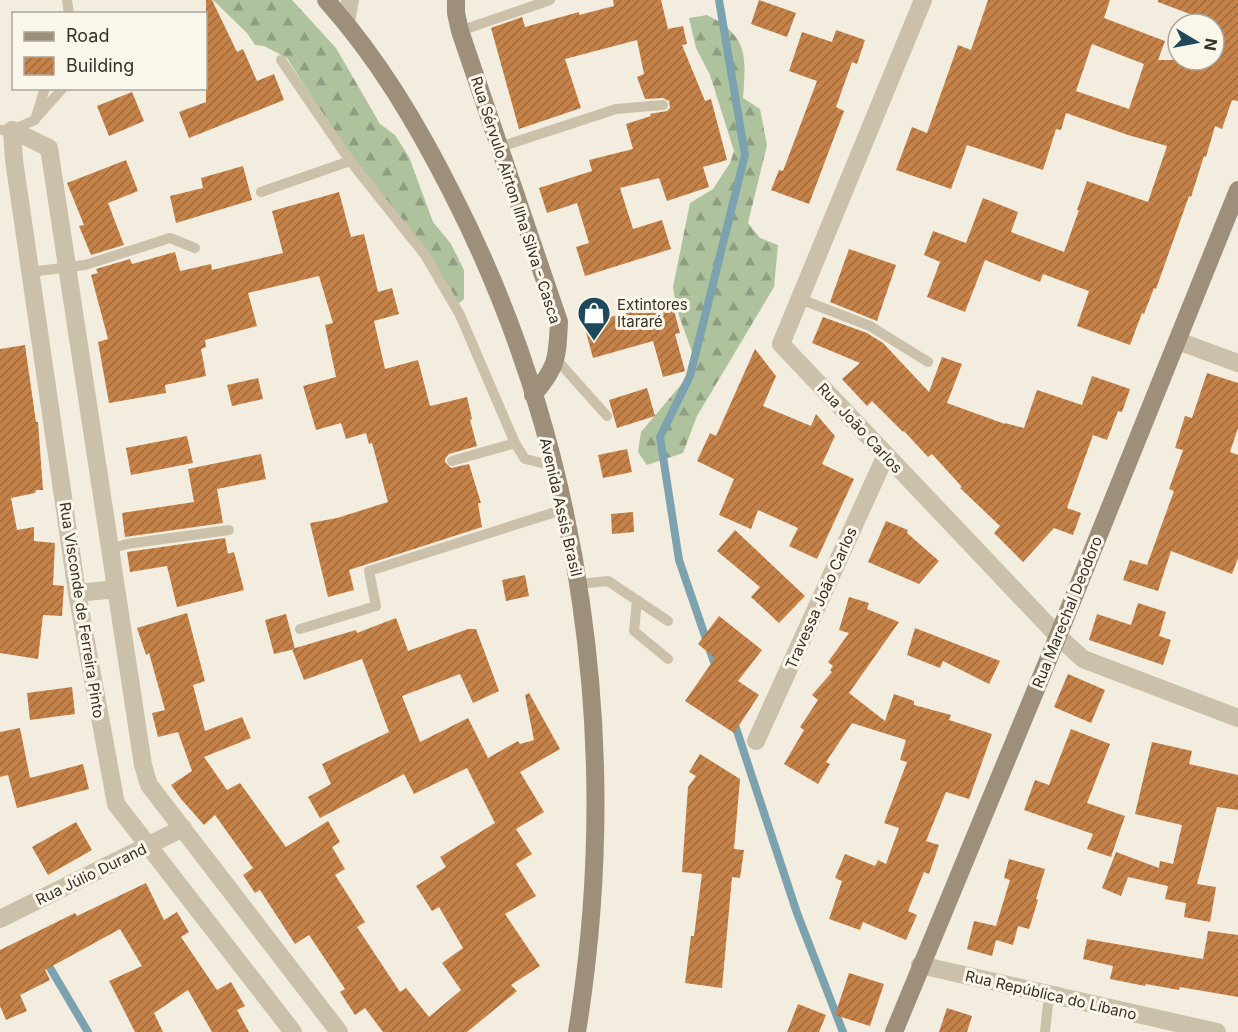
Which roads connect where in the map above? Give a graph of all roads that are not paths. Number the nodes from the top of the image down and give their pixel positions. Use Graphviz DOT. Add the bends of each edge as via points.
graph roads {
  1 [pos="326,0"];
  2 [pos="350,0"];
  3 [pos="456,0"];
  4 [pos="550,0"];
  5 [pos="923,0"];
  6 [pos="346,22"];
  7 [pos="460,31"];
  8 [pos="281,60"];
  9 [pos="44,90"];
  10 [pos="61,90"];
  11 [pos="663,105"];
  12 [pos="35,120"];
  13 [pos="6,130"];
  14 [pos="500,147"];
  15 [pos="350,161"];
  16 [pos="1238,190"];
  17 [pos="261,192"];
  18 [pos="195,248"];
  19 [pos="67,267"];
  20 [pos="30,272"];
  21 [pos="800,299"];
  22 [pos="1178,341"];
  23 [pos="557,360"];
  24 [pos="928,362"];
  25 [pos="1238,363"];
  26 [pos="533,395"];
  27 [pos="607,416"];
  28 [pos="514,443"];
  29 [pos="886,455"];
  30 [pos="452,461"];
  31 [pos="555,466"];
  32 [pos="565,509"];
  33 [pos="229,530"];
  34 [pos="110,549"];
  35 [pos="579,584"];
  36 [pos="116,589"];
  37 [pos="77,593"];
  38 [pos="638,600"];
  39 [pos="669,621"];
  40 [pos="300,629"];
  41 [pos="1058,636"];
  42 [pos="668,659"];
  43 [pos="1238,718"];
  44 [pos="756,741"];
  45 [pos="183,828"];
  46 [pos="148,846"];
  47 [pos="0,919"];
  48 [pos="920,965"];
  49 [pos="1049,994"];
  50 [pos="294,1032"];
  51 [pos="339,1032"];
  52 [pos="577,1032"];
  53 [pos="894,1032"];
  54 [pos="1045,1032"];
  55 [pos="1217,1032"];
  1 -- 6 [label="street, Avenida Assis Brasil"];
  2 -- 6 [label="street"];
  3 -- 7 [label="street, Rua Sérvulo Airton Ilha Silva - Casca"];
  4 -- 7 [label="lane"];
  5 -- 21 [label="street, Rua João Carlos"];
  6 -- 26 [label="street, Avenida Assis Brasil" via="391,84 468,224 507,317"];
  7 -- 14 [label="street, Rua Sérvulo Airton Ilha Silva - Casca"];
  8 -- 15 [label="lane"];
  9 -- 12 [label="lane"];
  10 -- 12 [label="lane"];
  11 -- 14 [label="lane" via="616,109"];
  12 -- 13 [label="lane"];
  13 -- 19 [label="street" via="49,148"];
  13 -- 20 [label="street, Rua Visconde de Ferreira Pinto"];
  14 -- 23 [label="street, Rua Sérvulo Airton Ilha Silva - Casca" via="559,322"];
  15 -- 17 [label="lane"];
  15 -- 28 [label="lane" via="425,255 460,315"];
  16 -- 22 [label="street, Rua Marechal Deodoro"];
  18 -- 19 [label="lane" via="170,238"];
  19 -- 20 [label="lane"];
  19 -- 34 [label="street"];
  20 -- 37 [label="street, Rua Visconde de Ferreira Pinto"];
  21 -- 24 [label="lane" via="870,326"];
  21 -- 29 [label="street, Rua João Carlos" via="781,344"];
  22 -- 25 [label="street"];
  22 -- 41 [label="street, Rua Marechal Deodoro"];
  23 -- 26 [label="street, Rua Sérvulo Airton Ilha Silva - Casca"];
  23 -- 27 [label="lane"];
  26 -- 31 [label="street, Avenida Assis Brasil"];
  28 -- 30 [label="lane"];
  28 -- 31 [label="lane" via="525,459"];
  29 -- 41 [label="street, Rua João Carlos"];
  29 -- 44 [label="street, Travessa João Carlos"];
  31 -- 32 [label="street, Avenida Assis Brasil"];
  32 -- 35 [label="street, Avenida Assis Brasil"];
  32 -- 40 [label="lane" via="369,571 376,606"];
  33 -- 34 [label="lane"];
  34 -- 36 [label="street"];
  35 -- 38 [label="lane" via="608,581"];
  35 -- 52 [label="street, Avenida Assis Brasil" via="592,713 596,818 588,948"];
  36 -- 37 [label="street"];
  36 -- 45 [label="street" via="143,765 149,785"];
  37 -- 46 [label="street, Rua Visconde de Ferreira Pinto" via="116,804"];
  38 -- 39 [label="lane"];
  38 -- 42 [label="lane" via="634,631"];
  41 -- 43 [label="street, Rua João Carlos" via="1083,659"];
  41 -- 48 [label="street, Rua Marechal Deodoro"];
  45 -- 46 [label="street, Rua Júlio Durand"];
  45 -- 51 [label="street"];
  46 -- 47 [label="street, Rua Júlio Durand"];
  46 -- 50 [label="street, Rua Visconde de Ferreira Pinto"];
  48 -- 49 [label="street, Rua República do Líbano"];
  48 -- 53 [label="street, Rua Marechal Deodoro"];
  49 -- 54 [label="lane"];
  49 -- 55 [label="street, Rua República do Líbano"];
}
